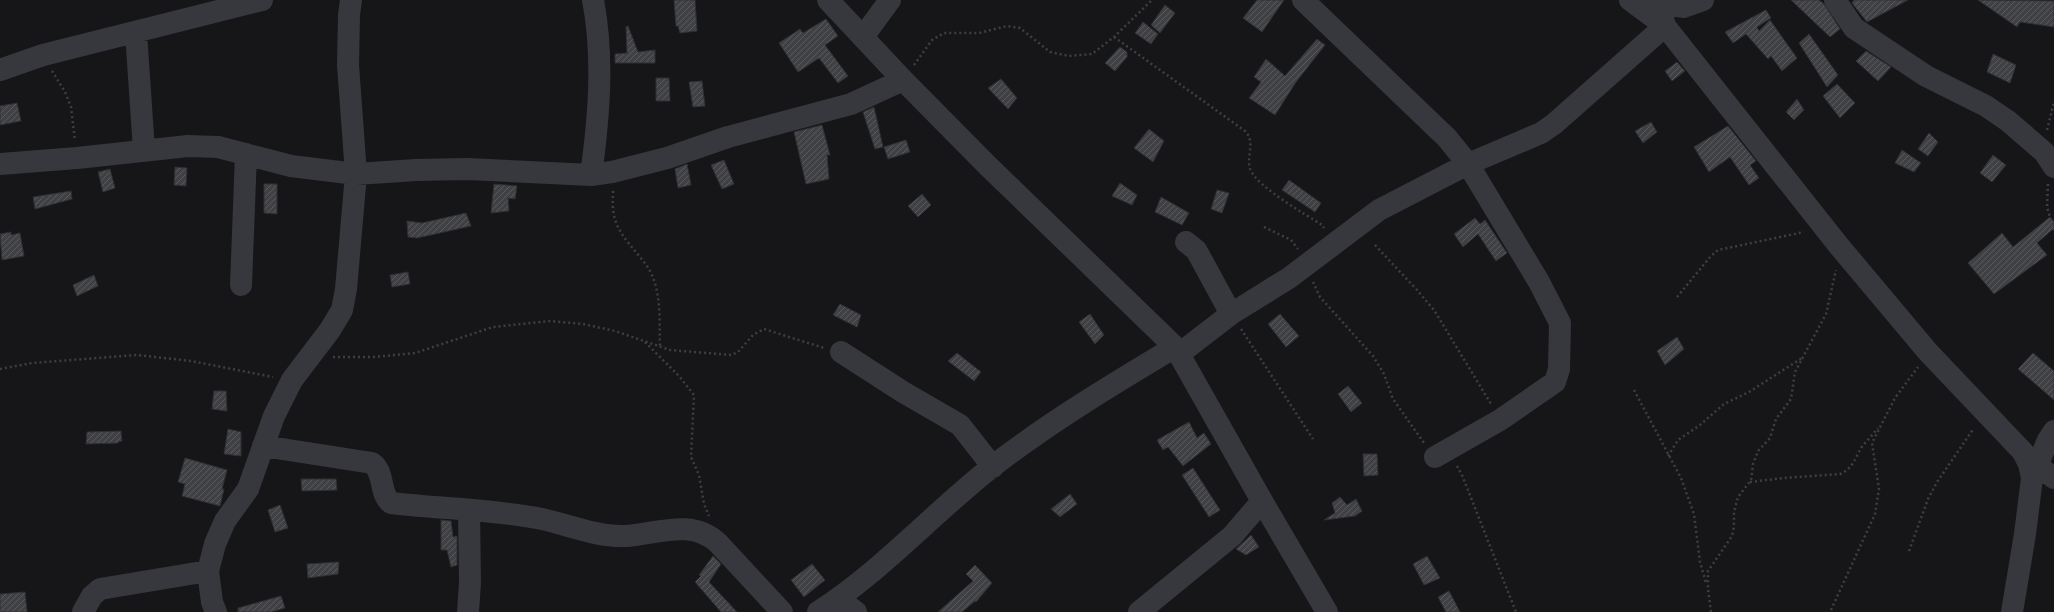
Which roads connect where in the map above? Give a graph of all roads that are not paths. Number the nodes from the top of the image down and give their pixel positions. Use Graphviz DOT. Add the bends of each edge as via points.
graph roads {
  1 [pos="262,0"];
  2 [pos="351,0"];
  3 [pos="593,0"];
  4 [pos="828,0"];
  5 [pos="890,0"];
  6 [pos="1303,0"];
  7 [pos="1630,0"];
  8 [pos="1703,0"];
  9 [pos="1835,0"];
  10 [pos="1658,2"];
  11 [pos="1665,26"];
  12 [pos="136,33"];
  13 [pos="863,36"];
  14 [pos="0,70"];
  15 [pos="903,80"];
  16 [pos="144,150"];
  17 [pos="246,154"];
  18 [pos="2050,161"];
  19 [pos="0,164"];
  20 [pos="1468,164"];
  21 [pos="356,174"];
  22 [pos="591,175"];
  23 [pos="1186,242"];
  24 [pos="241,285"];
  25 [pos="1231,314"];
  26 [pos="1177,350"];
  27 [pos="841,352"];
  28 [pos="2054,431"];
  29 [pos="263,446"];
  30 [pos="1435,457"];
  31 [pos="992,467"];
  32 [pos="2034,471"];
  33 [pos="2054,478"];
  34 [pos="1262,500"];
  35 [pos="469,510"];
  36 [pos="208,571"];
  37 [pos="838,599"];
  38 [pos="83,612"];
  39 [pos="216,612"];
  40 [pos="468,612"];
  41 [pos="782,612"];
  42 [pos="818,612"];
  43 [pos="856,612"];
  44 [pos="1139,612"];
  45 [pos="1327,612"];
  46 [pos="2012,612"];
  1 -- 12 [label="street"];
  2 -- 21 [label="street" via="348,65"];
  3 -- 22 [label="street" via="599,49 599,84"];
  4 -- 13 [label="street"];
  5 -- 13 [label="street"];
  6 -- 20 [label="street" via="1447,138"];
  7 -- 11 [label="street"];
  8 -- 10 [label="street" via="1683,7"];
  9 -- 18 [label="street" via="1854,28 1926,76 1986,106 2029,137"];
  10 -- 11 [label="street"];
  11 -- 20 [label="street" via="1554,124 1529,138"];
  11 -- 32 [label="street" via="1839,246 1928,352 2023,452"];
  12 -- 14 [label="street" via="43,55"];
  12 -- 16 [label="street"];
  13 -- 15 [label="street"];
  15 -- 22 [label="street" via="851,104 743,133 667,158"];
  15 -- 26 [label="street"];
  16 -- 17 [label="street" via="188,146 218,147"];
  16 -- 19 [label="street"];
  17 -- 21 [label="street" via="291,166"];
  17 -- 24 [label="street"];
  20 -- 25 [label="street" via="1379,210 1289,278"];
  20 -- 30 [label="street" via="1527,261 1560,323 1559,369 1557,380 1500,420"];
  21 -- 22 [label="street" via="468,169"];
  21 -- 29 [label="street" via="342,310 292,380"];
  23 -- 25 [label="street" via="1196,250"];
  25 -- 26 [label="street"];
  26 -- 31 [label="street" via="1098,393"];
  26 -- 34 [label="street"];
  27 -- 31 [label="street" via="960,425"];
  28 -- 32 [label="street"];
  29 -- 35 [label="street" via="365,461 376,466 386,498 391,503"];
  29 -- 36 [label="street" via="248,489 225,521 215,544"];
  31 -- 37 [label="street" via="872,573"];
  32 -- 33 [label="street"];
  32 -- 46 [label="street"];
  34 -- 44 [label="street" via="1232,536"];
  34 -- 45 [label="street"];
  35 -- 40 [label="street"];
  35 -- 41 [label="street" via="542,519 610,536 687,528 699,530 718,543"];
  36 -- 38 [label="street" via="100,589 92,596"];
  36 -- 39 [label="street" via="212,602"];
  37 -- 42 [label="street"];
  37 -- 43 [label="street"];
}
